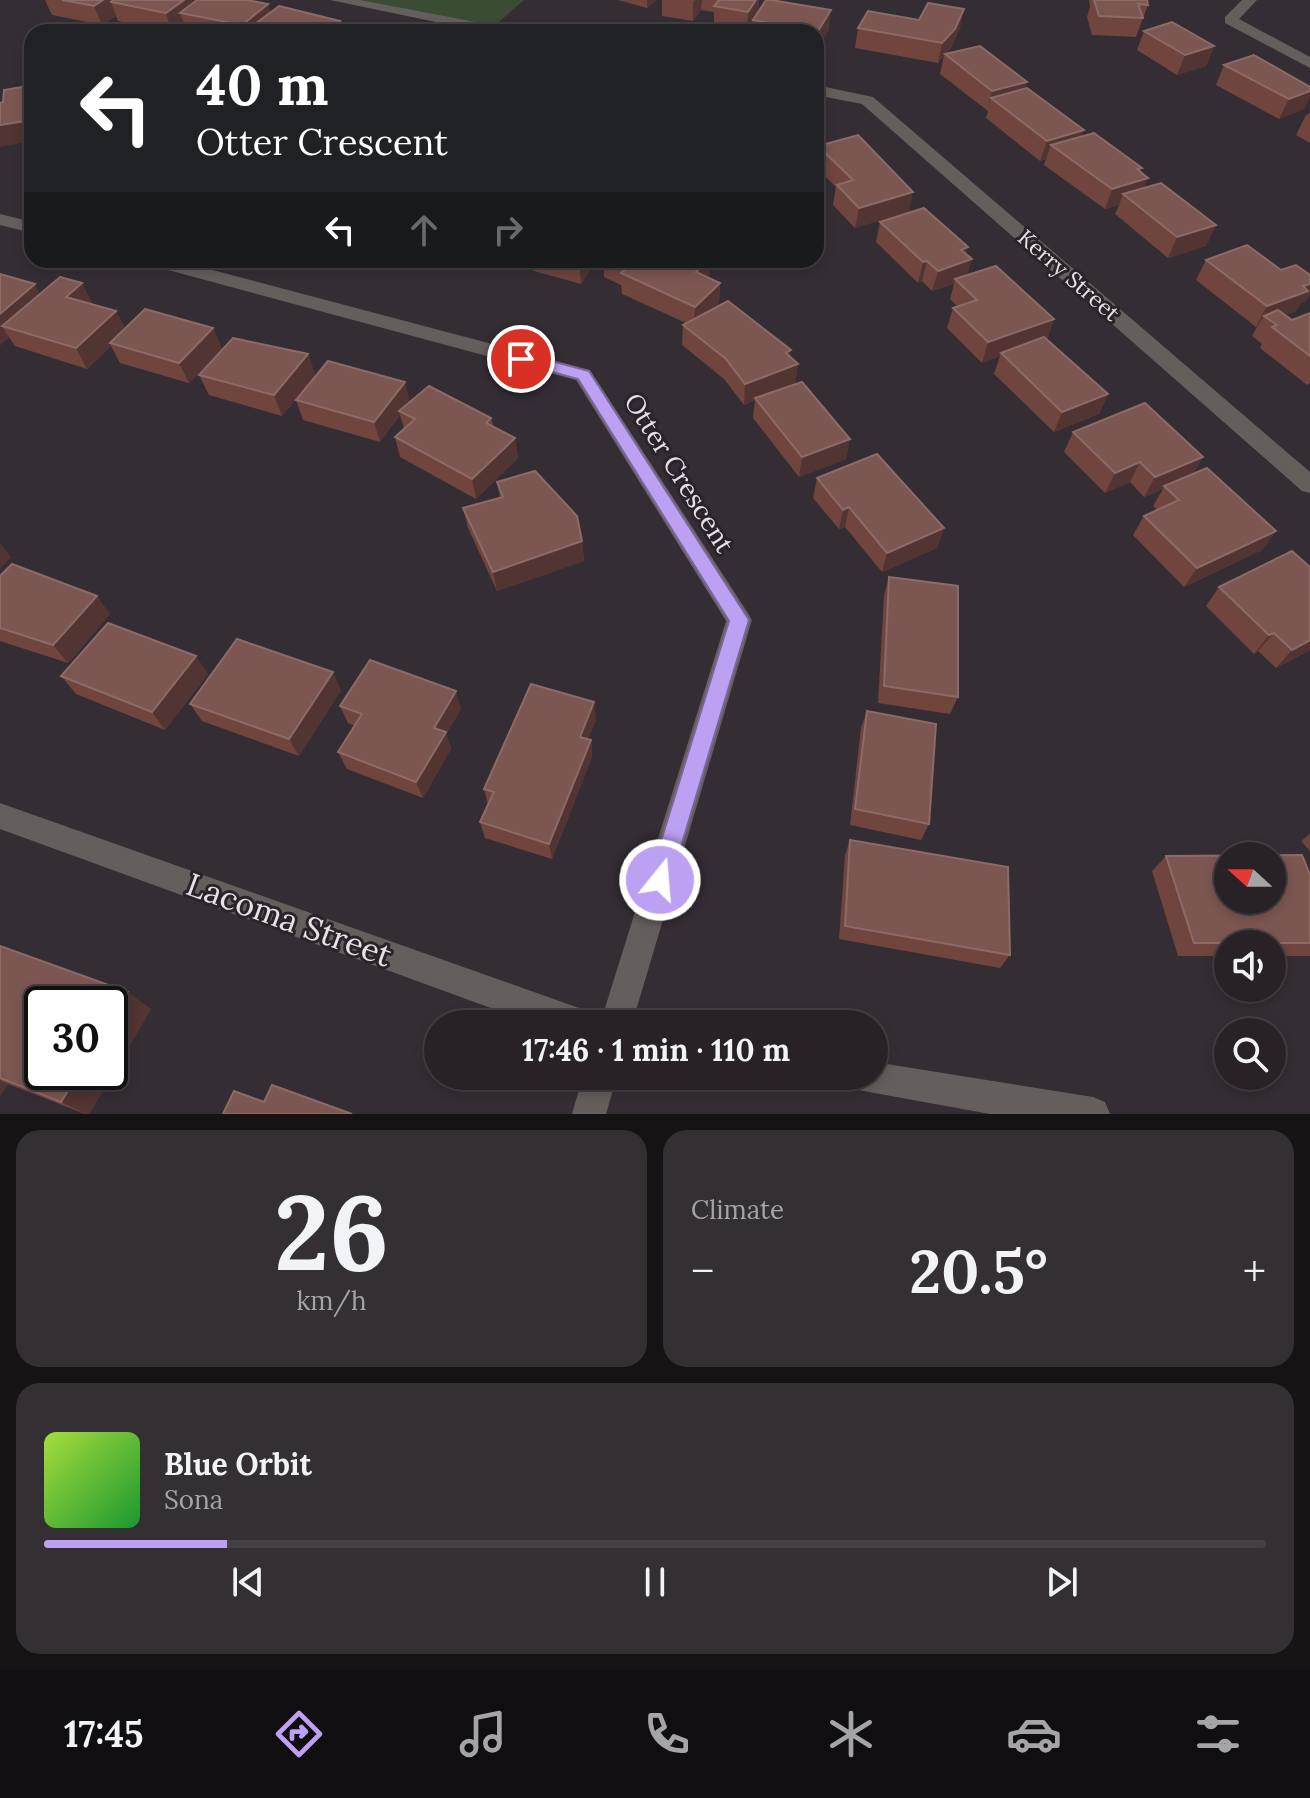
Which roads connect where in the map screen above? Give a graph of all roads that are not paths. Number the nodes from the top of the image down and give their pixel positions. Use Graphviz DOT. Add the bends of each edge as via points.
graph roads {
  1 [pos="337,0"];
  2 [pos="1250,0"];
  3 [pos="464,24"];
  4 [pos="1310,63"];
  5 [pos="824,92"];
  6 [pos="0,219"];
  7 [pos="24,226"];
  8 [pos="183,268"];
  9 [pos="1309,482"];
  10 [pos="0,816"];
  11 [pos="540,1010"];
  12 [pos="620,1010"];
  13 [pos="888,1081"];
  14 [pos="596,1090"];
  15 [pos="589,1114"];
  16 [pos="1093,1114"];
  1 -- 3 [label="street"];
  2 -- 4 [label="street" via="1230,20"];
  5 -- 9 [label="street, Kerry Street" via="867,100"];
  6 -- 7 [label="street"];
  8 -- 12 [label="street, Otter Crescent" via="583,375 739,620"];
  10 -- 11 [label="street, Lacoma Street"];
  13 -- 16 [label="street"];
  14 -- 15 [label="street"];
}
